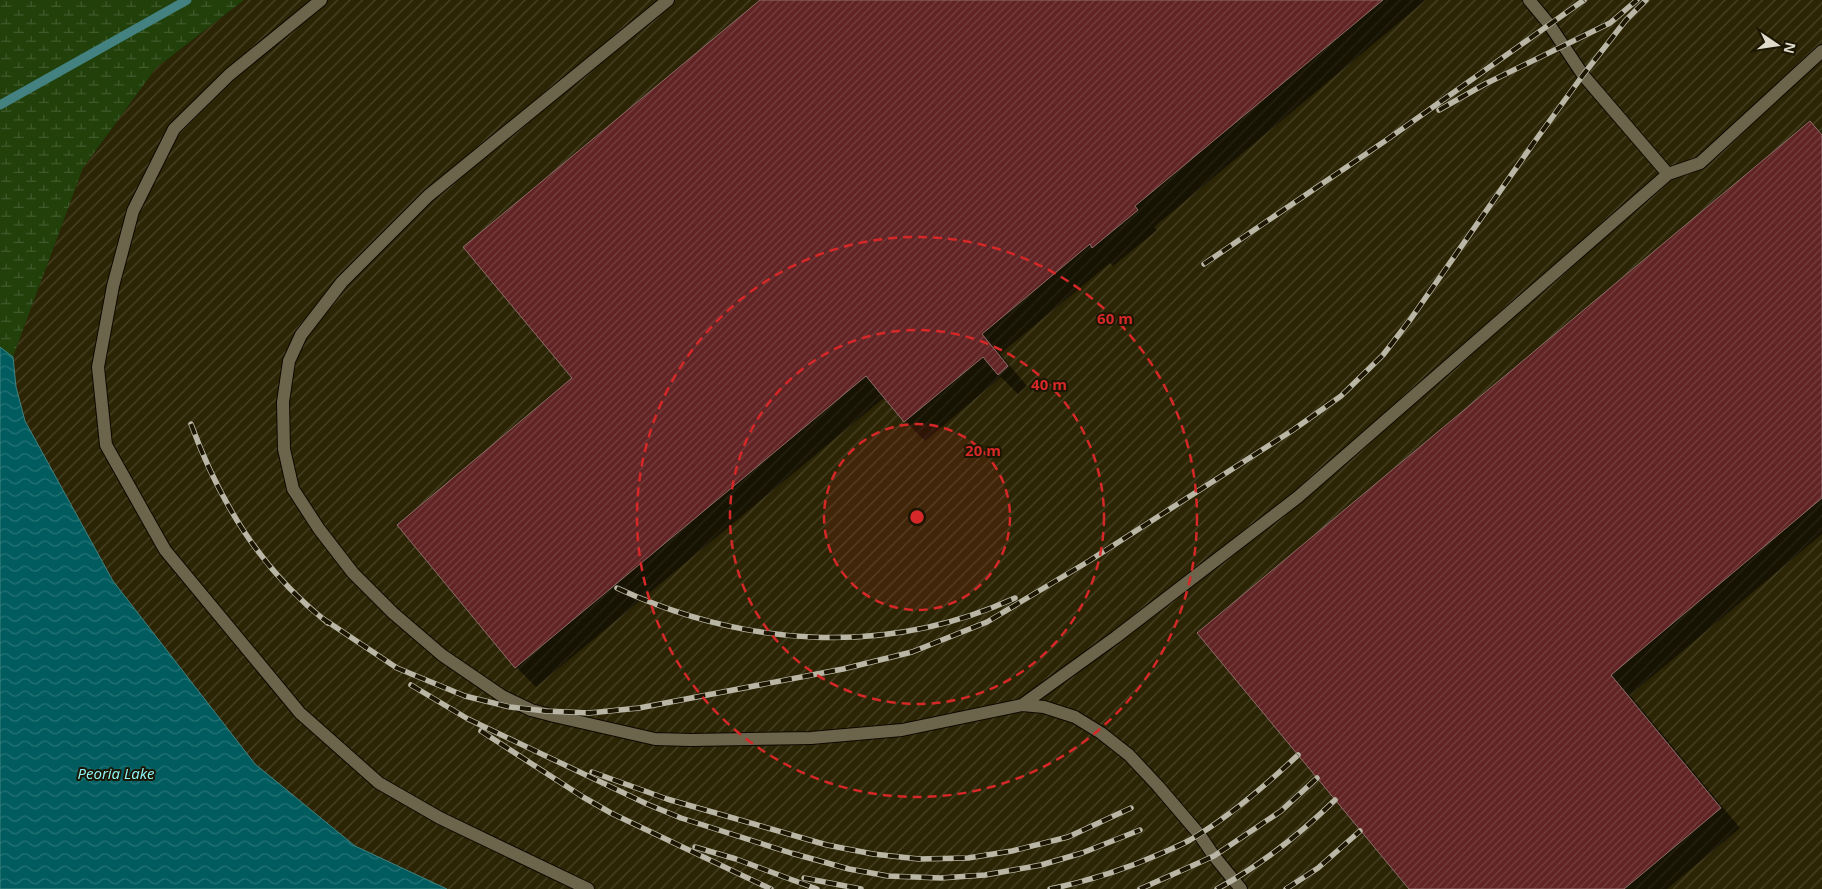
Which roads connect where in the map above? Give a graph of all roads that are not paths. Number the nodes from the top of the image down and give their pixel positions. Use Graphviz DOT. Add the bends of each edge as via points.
graph roads {
  1 [pos="321,0"];
  2 [pos="668,0"];
  3 [pos="1528,0"];
  4 [pos="1822,51"];
  5 [pos="1668,174"];
  6 [pos="1022,705"];
  7 [pos="588,889"];
  8 [pos="1241,889"];
  1 -- 7 [label="lane" via="229,75 174,129 134,211 114,286 98,366 106,444 165,550 300,713 379,783 440,818"];
  2 -- 6 [label="lane" via="428,196 342,282 301,335 289,361 283,402 284,449 293,489 353,573 393,613 442,655 502,696 531,710 655,740 691,740 811,738 902,730"];
  3 -- 5 [label="lane" via="1549,24 1583,75"];
  4 -- 5 [label="lane" via="1700,163"];
  5 -- 6 [label="lane" via="1298,497"];
  6 -- 8 [label="lane" via="1044,706 1075,717 1129,755 1199,834"];
}
